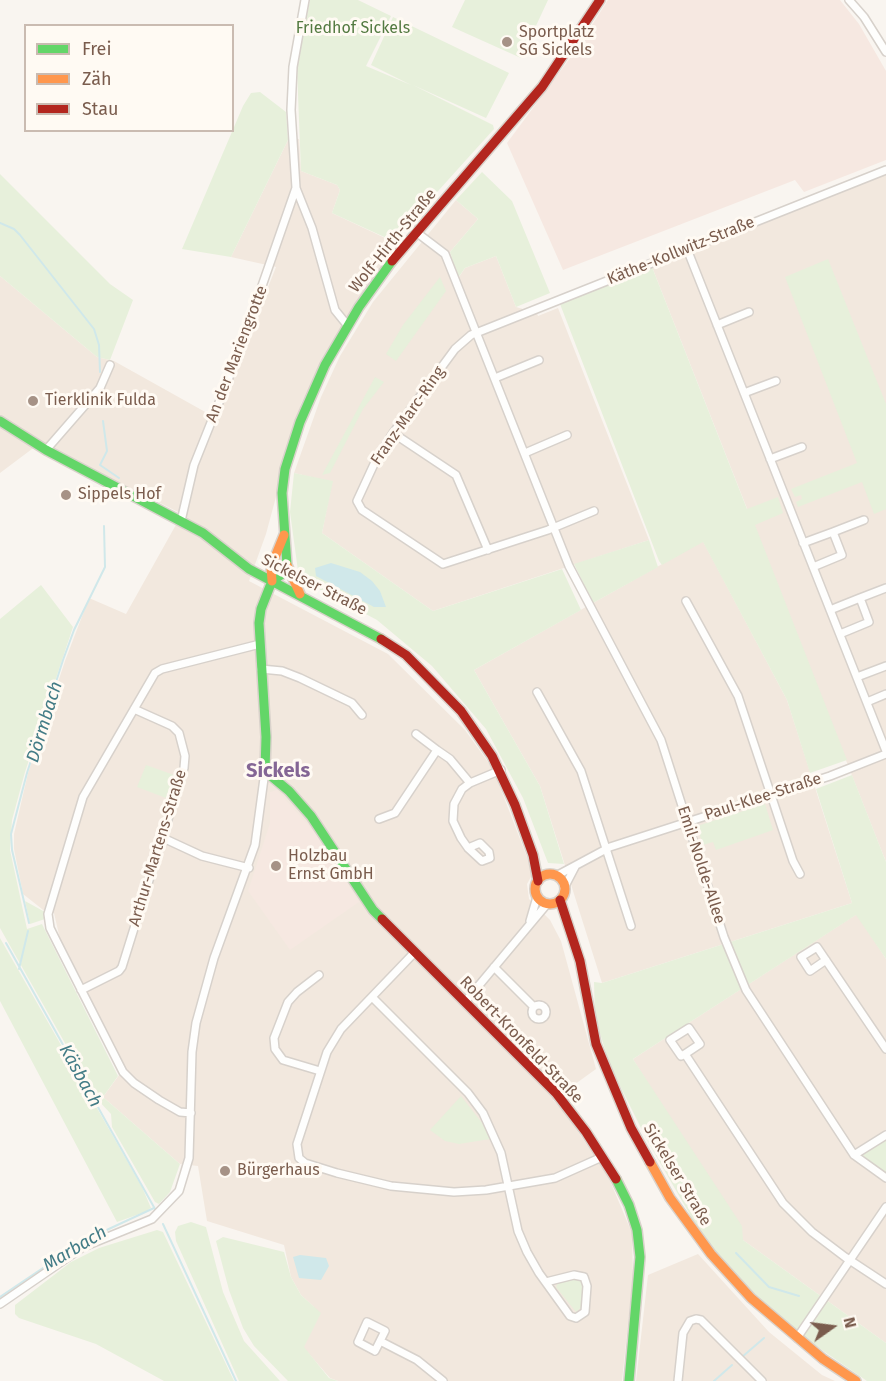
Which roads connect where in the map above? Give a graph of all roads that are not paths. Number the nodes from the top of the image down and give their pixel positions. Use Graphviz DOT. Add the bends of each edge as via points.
graph roads {
  1 [pos="305,0"];
  2 [pos="600,0"];
  3 [pos="849,0"];
  4 [pos="886,52"];
  5 [pos="886,170"];
  6 [pos="296,188"];
  7 [pos="416,232"];
  8 [pos="687,249"];
  9 [pos="749,312"];
  10 [pos="717,325"];
  11 [pos="348,326"];
  12 [pos="477,332"];
  13 [pos="539,360"];
  14 [pos="110,364"];
  15 [pos="495,378"];
  16 [pos="776,381"];
  17 [pos="744,393"];
  18 [pos="0,421"];
  19 [pos="393,433"];
  20 [pos="567,435"];
  21 [pos="802,447"];
  22 [pos="46,450"];
  23 [pos="525,453"];
  24 [pos="770,459"];
  25 [pos="594,512"];
  26 [pos="864,520"];
  27 [pos="181,521"];
  28 [pos="554,528"];
  29 [pos="833,532"];
  30 [pos="284,535"];
  31 [pos="803,543"];
  32 [pos="488,550"];
  33 [pos="287,565"];
  34 [pos="813,567"];
  35 [pos="272,581"];
  36 [pos="886,588"];
  37 [pos="300,594"];
  38 [pos="860,598"];
  39 [pos="686,602"];
  40 [pos="830,610"];
  41 [pos="840,634"];
  42 [pos="260,644"];
  43 [pos="886,666"];
  44 [pos="261,669"];
  45 [pos="857,677"];
  46 [pos="537,692"];
  47 [pos="886,694"];
  48 [pos="867,702"];
  49 [pos="134,709"];
  50 [pos="362,715"];
  51 [pos="416,734"];
  52 [pos="437,750"];
  53 [pos="886,753"];
  54 [pos="501,770"];
  55 [pos="265,771"];
  56 [pos="470,783"];
  57 [pos="770,794"];
  58 [pos="379,819"];
  59 [pos="687,821"];
  60 [pos="161,837"];
  61 [pos="468,848"];
  62 [pos="605,849"];
  63 [pos="533,855"];
  64 [pos="575,867"];
  65 [pos="249,868"];
  66 [pos="800,874"];
  67 [pos="554,875"];
  68 [pos="538,881"];
  69 [pos="564,888"];
  70 [pos="537,897"];
  71 [pos="553,903"];
  72 [pos="530,921"];
  73 [pos="631,926"];
  74 [pos="414,953"];
  75 [pos="826,960"];
  76 [pos="494,967"];
  77 [pos="319,975"];
  78 [pos="81,990"];
  79 [pos="372,997"];
  80 [pos="465,1002"];
  81 [pos="534,1007"];
  82 [pos="886,1049"];
  83 [pos="685,1054"];
  84 [pos="320,1071"];
  85 [pos="191,1113"];
  86 [pos="886,1135"];
  87 [pos="854,1155"];
  88 [pos="602,1157"];
  89 [pos="886,1178"];
  90 [pos="506,1187"];
  91 [pos="886,1207"];
  92 [pos="848,1260"];
  93 [pos="546,1282"];
  94 [pos="886,1284"];
  95 [pos="0,1304"];
  96 [pos="796,1338"];
  97 [pos="380,1341"];
  98 [pos="443,1381"];
  99 [pos="629,1381"];
  100 [pos="678,1381"];
  101 [pos="762,1381"];
  102 [pos="856,1381"];
  1 -- 6 [label="street" via="293,68 291,110"];
  2 -- 7 [label="street, Wolf-Hirth-Straße" via="542,87"];
  3 -- 4 [label="street"];
  5 -- 8 [label="street, Käthe-Kollwitz-Straße"];
  6 -- 11 [label="street" via="312,228 335,310"];
  6 -- 27 [label="street, An der Mariengrotte" via="242,344 194,465"];
  7 -- 11 [label="street, Wolf-Hirth-Straße"];
  7 -- 12 [label="street, Emil-Nolde-Allee" via="445,254"];
  8 -- 10 [label="street"];
  8 -- 12 [label="street, Käthe-Kollwitz-Straße"];
  9 -- 10 [label="street"];
  10 -- 17 [label="street"];
  11 -- 30 [label="street, Wolf-Hirth-Straße" via="316,384 290,449 282,493"];
  12 -- 15 [label="street, Emil-Nolde-Allee"];
  12 -- 19 [label="street, Franz-Marc-Ring" via="455,349"];
  13 -- 15 [label="street"];
  14 -- 22 [label="street" via="100,388"];
  15 -- 23 [label="street, Emil-Nolde-Allee"];
  16 -- 17 [label="street"];
  17 -- 24 [label="street"];
  18 -- 22 [label="street, Sickelser Straße"];
  19 -- 32 [label="street" via="456,475"];
  19 -- 32 [label="street, Franz-Marc-Ring" via="360,492 359,506 442,564"];
  20 -- 23 [label="street"];
  21 -- 24 [label="street"];
  22 -- 27 [label="street, Sickelser Straße"];
  23 -- 28 [label="street, Emil-Nolde-Allee"];
  24 -- 31 [label="street"];
  25 -- 28 [label="street"];
  26 -- 29 [label="street"];
  27 -- 35 [label="street, Sickelser Straße"];
  28 -- 32 [label="street, Franz-Marc-Ring"];
  28 -- 59 [label="street, Emil-Nolde-Allee" via="588,606 657,731"];
  29 -- 31 [label="street"];
  29 -- 34 [label="street" via="842,555"];
  30 -- 33 [label="street, Wolf-Hirth-Straße"];
  30 -- 35 [label="street, Wolf-Hirth-Straße" via="271,567"];
  31 -- 34 [label="street"];
  33 -- 35 [label="street"];
  33 -- 37 [label="street, Wolf-Hirth-Straße"];
  34 -- 40 [label="street"];
  35 -- 37 [label="street, Sickelser Straße"];
  35 -- 42 [label="street" via="261,609"];
  36 -- 38 [label="street"];
  37 -- 54 [label="street, Sickelser Straße" via="406,655 461,711"];
  38 -- 40 [label="street"];
  38 -- 41 [label="street" via="869,622"];
  39 -- 57 [label="street" via="738,696"];
  40 -- 41 [label="street"];
  41 -- 45 [label="street"];
  42 -- 44 [label="street"];
  42 -- 49 [label="street" via="162,669 155,673"];
  43 -- 45 [label="street"];
  44 -- 50 [label="street" via="300,678 352,703"];
  44 -- 55 [label="street"];
  45 -- 48 [label="street"];
  46 -- 62 [label="street" via="581,771"];
  47 -- 48 [label="street"];
  48 -- 53 [label="street"];
  49 -- 60 [label="street, Arthur-Martens-Straße" via="172,726 182,743 184,768"];
  49 -- 78 [label="street" via="83,797 48,914 50,928"];
  51 -- 52 [label="street"];
  52 -- 56 [label="street"];
  52 -- 58 [label="street" via="395,813"];
  53 -- 57 [label="street, Paul-Klee-Straße"];
  54 -- 56 [label="street"];
  54 -- 63 [label="street, Sickelser Straße"];
  55 -- 65 [label="street"];
  55 -- 74 [label="street, Robert-Kronfeld-Straße" via="311,816 373,910"];
  56 -- 61 [label="street" via="458,794 452,812 455,829"];
  57 -- 59 [label="street, Paul-Klee-Straße"];
  57 -- 66 [label="street"];
  59 -- 62 [label="street, Paul-Klee-Straße"];
  59 -- 87 [label="street, Emil-Nolde-Allee" via="724,937 746,990"];
  60 -- 65 [label="street" via="202,856"];
  60 -- 78 [label="street, Arthur-Martens-Straße" via="122,967"];
  62 -- 64 [label="street, Paul-Klee-Straße"];
  62 -- 73 [label="street"];
  63 -- 67 [label="street, Sickelser Straße"];
  63 -- 68 [label="street, Sickelser Straße"];
  64 -- 67 [label="street, Paul-Klee-Straße"];
  64 -- 69 [label="street"];
  65 -- 85 [label="street" via="202,997 192,1052"];
  67 -- 68 [label="street"];
  67 -- 69 [label="street"];
  68 -- 70 [label="street"];
  69 -- 71 [label="street"];
  70 -- 71 [label="street"];
  70 -- 72 [label="street"];
  71 -- 72 [label="street"];
  71 -- 96 [label="street, Sickelser Straße" via="567,923 580,961 596,1044 647,1159 711,1254 751,1298"];
  72 -- 76 [label="street"];
  74 -- 79 [label="street"];
  74 -- 80 [label="street, Robert-Kronfeld-Straße"];
  75 -- 82 [label="street"];
  76 -- 80 [label="street"];
  76 -- 81 [label="street"];
  77 -- 84 [label="street" via="288,1002 274,1038 275,1049 283,1060"];
  78 -- 85 [label="street" via="128,1078 180,1112"];
  79 -- 84 [label="street" via="341,1029"];
  79 -- 90 [label="street" via="483,1113 501,1153"];
  80 -- 88 [label="street, Robert-Kronfeld-Straße" via="556,1093"];
  83 -- 92 [label="street" via="783,1203"];
  84 -- 90 [label="street" via="297,1144 299,1158 305,1163 391,1186 454,1192"];
  85 -- 95 [label="street" via="187,1170 178,1191 163,1210 140,1225 83,1247"];
  86 -- 87 [label="street"];
  87 -- 89 [label="street, Emil-Nolde-Allee"];
  88 -- 90 [label="street" via="555,1178"];
  88 -- 99 [label="street, Robert-Kronfeld-Straße" via="629,1204 639,1248"];
  90 -- 93 [label="street" via="522,1242"];
  91 -- 92 [label="street"];
  92 -- 94 [label="street"];
  92 -- 96 [label="street"];
  93 -- 93 [label="street" via="570,1316 576,1318 585,1312 584,1277 574,1275"];
  96 -- 102 [label="street, Sickelser Straße"];
  97 -- 98 [label="street" via="417,1360"];
  100 -- 101 [label="street" via="683,1333 690,1321 696,1319"];
}
